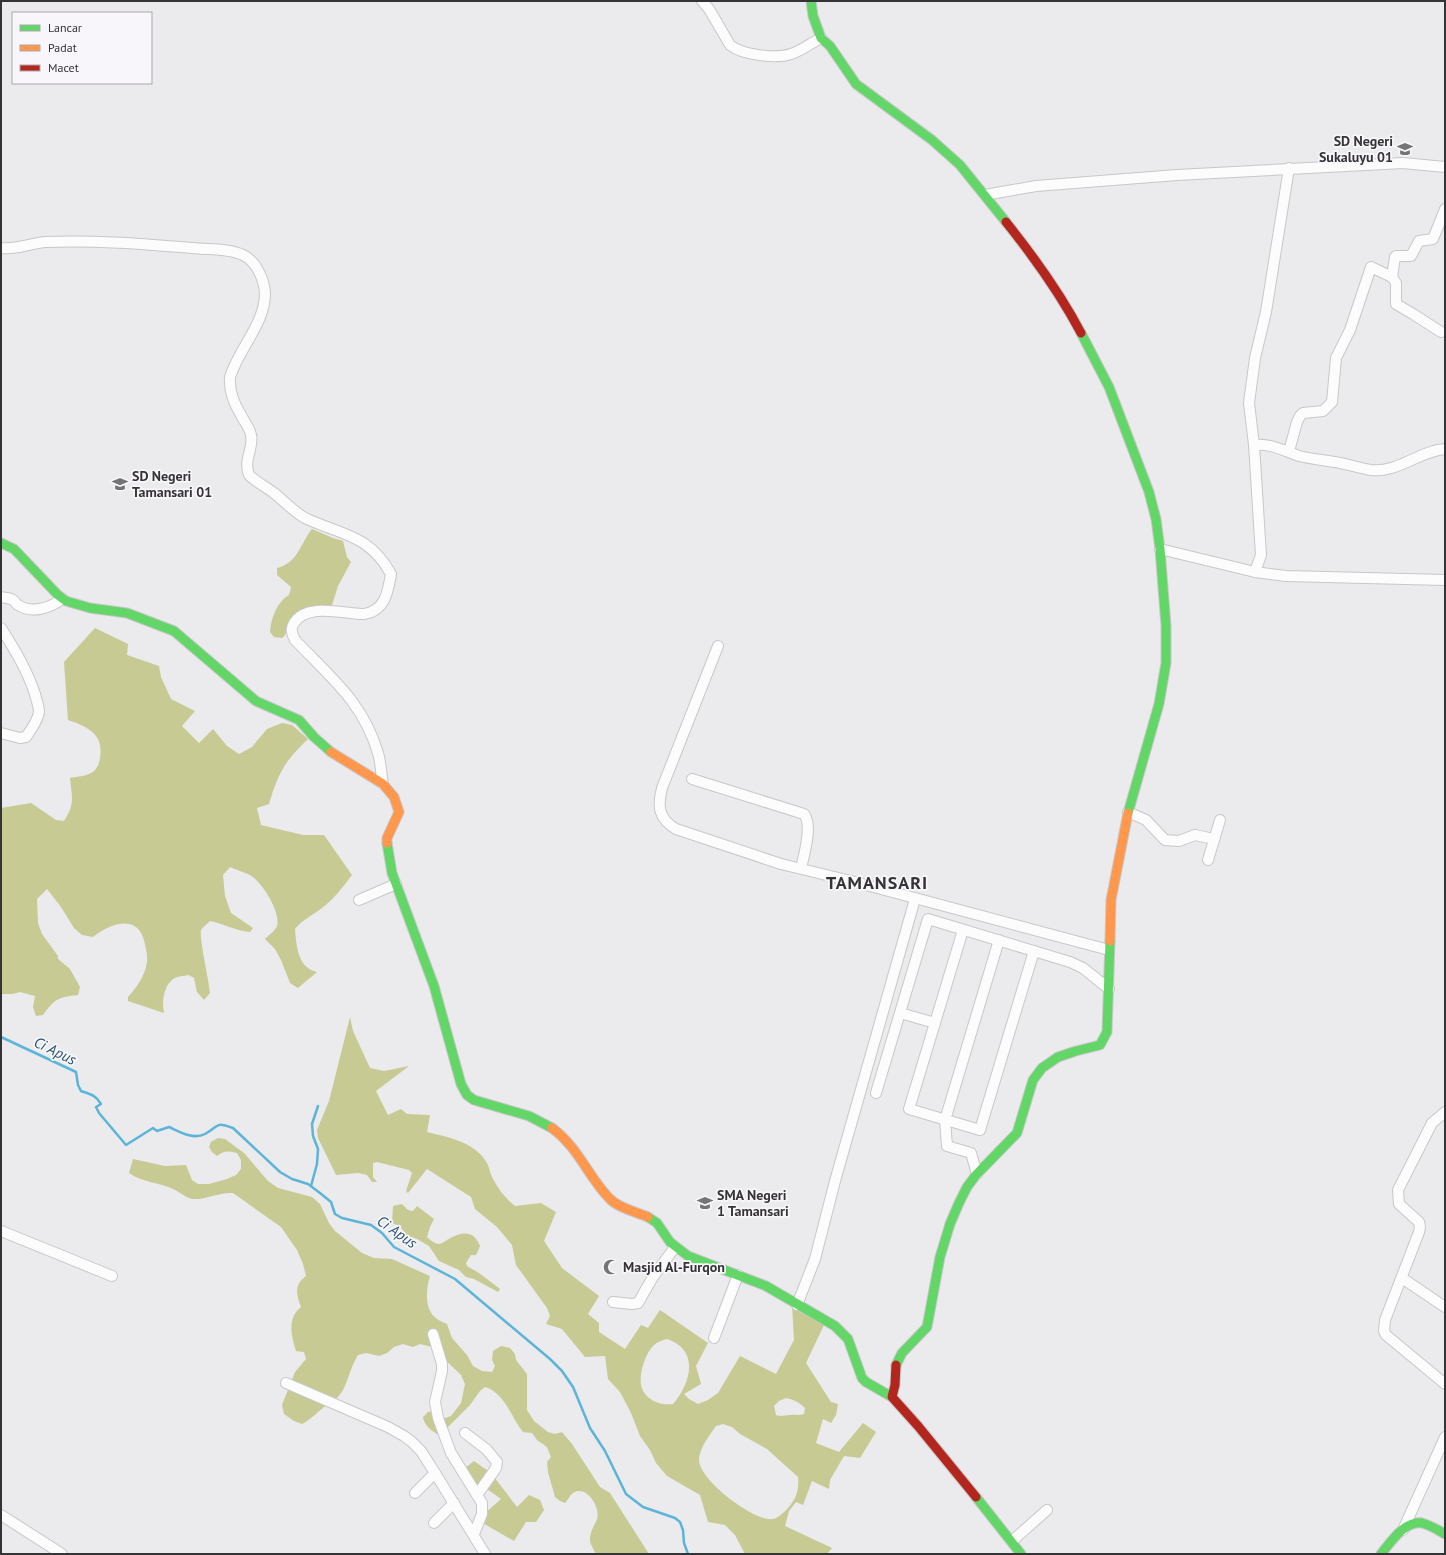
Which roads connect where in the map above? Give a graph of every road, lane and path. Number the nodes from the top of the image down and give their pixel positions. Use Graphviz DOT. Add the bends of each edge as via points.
graph roads {
  1 [pos="702,1"];
  2 [pos="811,1"];
  3 [pos="821,38"];
  4 [pos="1445,167"];
  5 [pos="1289,168"];
  6 [pos="985,195"];
  7 [pos="1445,209"];
  8 [pos="1,248"];
  9 [pos="1392,277"];
  10 [pos="1441,332"];
  11 [pos="1254,446"];
  12 [pos="1445,449"];
  13 [pos="1289,451"];
  14 [pos="1,543"];
  15 [pos="1160,549"];
  16 [pos="1255,572"];
  17 [pos="1445,580"];
  18 [pos="1,597"];
  19 [pos="62,599"];
  20 [pos="1,628"];
  21 [pos="718,646"];
  22 [pos="1,733"];
  23 [pos="692,779"];
  24 [pos="383,784"];
  25 [pos="1128,812"];
  26 [pos="1220,820"];
  27 [pos="1214,839"];
  28 [pos="1208,860"];
  29 [pos="801,868"];
  30 [pos="396,884"];
  31 [pos="915,898"];
  32 [pos="359,900"];
  33 [pos="963,930"];
  34 [pos="999,940"];
  35 [pos="1109,950"];
  36 [pos="1034,951"];
  37 [pos="1109,989"];
  38 [pos="900,1013"];
  39 [pos="935,1024"];
  40 [pos="876,1093"];
  41 [pos="1445,1112"];
  42 [pos="945,1120"];
  43 [pos="977,1174"];
  44 [pos="1,1231"];
  45 [pos="675,1247"];
  46 [pos="738,1275"];
  47 [pos="112,1276"];
  48 [pos="1402,1278"];
  49 [pos="613,1302"];
  50 [pos="797,1305"];
  51 [pos="1445,1307"];
  52 [pos="433,1334"];
  53 [pos="714,1338"];
  54 [pos="286,1383"];
  55 [pos="1445,1384"];
  56 [pos="892,1397"];
  57 [pos="465,1433"];
  58 [pos="1445,1437"];
  59 [pos="435,1473"];
  60 [pos="415,1493"];
  61 [pos="478,1495"];
  62 [pos="454,1503"];
  63 [pos="1047,1510"];
  64 [pos="1,1515"];
  65 [pos="434,1524"];
  66 [pos="1403,1530"];
  67 [pos="474,1534"];
  68 [pos="1445,1534"];
  69 [pos="1012,1541"];
  70 [pos="62,1554"];
  71 [pos="485,1554"];
  72 [pos="1021,1554"];
  73 [pos="1381,1554"];
  1 -- 3 [label="street" via="735,49 781,56 791,54"];
  2 -- 3 [label="main road"];
  3 -- 6 [label="main road" via="830,46 856,84 932,140 960,165"];
  4 -- 5 [label="street" via="1403,163"];
  5 -- 6 [label="street" via="1041,186"];
  5 -- 11 [label="street" via="1249,403"];
  6 -- 15 [label="main road" via="1033,255 1071,315 1109,387 1149,492"];
  7 -- 9 [label="street" via="1434,239 1419,241 1412,256 1395,257"];
  8 -- 24 [label="street" via="45,242 168,246 235,252 251,260 256,267 265,292 264,303 254,330 230,377 233,399 251,434 246,465 249,475 304,517 349,534 366,544 391,574 385,600 380,608 371,613 358,614 311,611 297,619 291,632 295,640 333,678 357,707 378,754"];
  9 -- 10 [label="street" via="1396,283 1396,304"];
  9 -- 13 [label="street" via="1371,267 1350,330 1336,358 1332,402 1323,411 1300,416"];
  11 -- 13 [label="street" via="1267,445"];
  11 -- 16 [label="street" via="1261,555"];
  12 -- 13 [label="street" via="1381,470 1317,460 1298,456"];
  14 -- 19 [label="main road" via="14,549 26,560"];
  15 -- 16 [label="street"];
  15 -- 25 [label="main road" via="1166,626 1164,675 1159,704"];
  16 -- 17 [label="street" via="1286,576"];
  18 -- 19 [label="street" via="13,600 29,610 41,609"];
  19 -- 24 [label="main road" via="86,607 145,618 174,631 256,701 299,720 335,755"];
  20 -- 22 [label="street" via="29,676 39,712 26,736 20,738"];
  21 -- 29 [label="street" via="662,788 662,818 676,829 780,864"];
  23 -- 29 [label="street" via="804,814 808,822 808,831"];
  24 -- 30 [label="main road" via="394,797 399,812 387,838"];
  25 -- 27 [label="street" via="1146,820 1165,840 1179,841 1195,835"];
  25 -- 35 [label="main road" via="1110,900"];
  26 -- 27 [label="street"];
  27 -- 28 [label="street"];
  29 -- 31 [label="street"];
  30 -- 32 [label="street"];
  30 -- 45 [label="main road" via="434,986 461,1084 467,1094 480,1102 529,1116 548,1125 575,1151 610,1199 652,1219"];
  31 -- 35 [label="street"];
  31 -- 50 [label="street" via="815,1259"];
  33 -- 34 [label="street"];
  33 -- 38 [label="street" via="928,919"];
  33 -- 39 [label="street"];
  34 -- 36 [label="street"];
  34 -- 42 [label="street"];
  35 -- 37 [label="main road"];
  36 -- 37 [label="street" via="1083,968"];
  36 -- 42 [label="street" via="980,1130"];
  37 -- 43 [label="main road" via="1107,1032 1102,1042 1065,1054 1039,1071 1028,1094 1018,1132"];
  38 -- 39 [label="street"];
  38 -- 40 [label="street"];
  39 -- 42 [label="street" via="910,1109"];
  41 -- 48 [label="street" via="1432,1123 1398,1190 1399,1204 1416,1218 1420,1227"];
  42 -- 43 [label="street" via="947,1146 971,1153"];
  43 -- 56 [label="main road" via="964,1193 950,1225 935,1279 927,1327 902,1353 894,1371 895,1385"];
  44 -- 47 [label="street"];
  45 -- 46 [label="main road" via="694,1260"];
  45 -- 49 [label="street" via="638,1303"];
  46 -- 50 [label="main road" via="775,1291"];
  46 -- 53 [label="street"];
  48 -- 51 [label="street"];
  48 -- 55 [label="street" via="1385,1320 1384,1331"];
  50 -- 56 [label="main road" via="844,1333 862,1378"];
  52 -- 61 [label="street" via="442,1364 435,1402 438,1418 451,1453"];
  54 -- 59 [label="street" via="396,1431 412,1442"];
  56 -- 69 [label="main road"];
  57 -- 61 [label="street" via="486,1449 497,1462 496,1468"];
  58 -- 66 [label="street"];
  59 -- 60 [label="street"];
  59 -- 62 [label="street"];
  61 -- 67 [label="street" via="483,1510"];
  62 -- 65 [label="street"];
  62 -- 67 [label="street"];
  63 -- 69 [label="street"];
  64 -- 70 [label="street"];
  66 -- 68 [label="main road" via="1418,1522"];
  66 -- 73 [label="main road"];
  67 -- 71 [label="street"];
  69 -- 72 [label="main road"];
}
